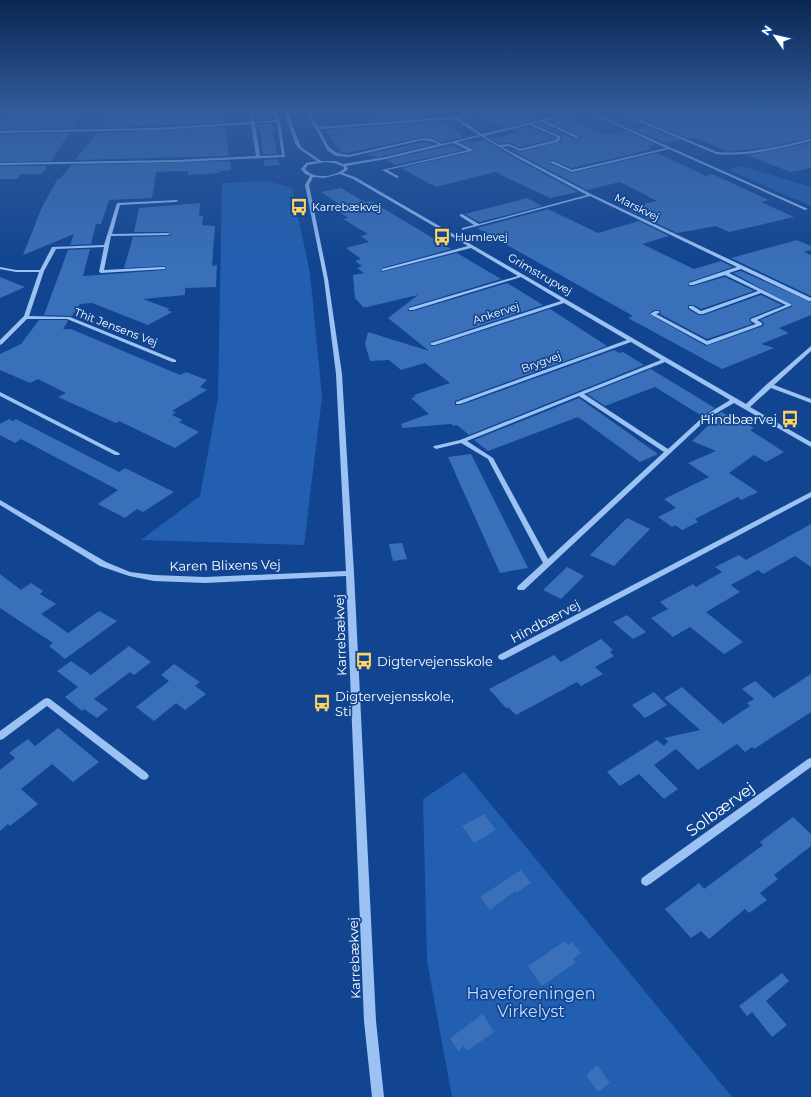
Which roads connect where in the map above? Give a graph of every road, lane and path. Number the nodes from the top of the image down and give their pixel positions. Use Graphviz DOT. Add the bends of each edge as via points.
graph roads {
  1 [pos="107,162"];
  2 [pos="314,162"];
  3 [pos="335,162"];
  4 [pos="361,162"];
  5 [pos="418,162"];
  6 [pos="526,162"];
  7 [pos="552,162"];
  8 [pos="610,162"];
  9 [pos="702,162"];
  10 [pos="0,164"];
  11 [pos="344,165"];
  12 [pos="341,173"];
  13 [pos="312,175"];
  14 [pos="397,177"];
  15 [pos="590,195"];
  16 [pos="176,201"];
  17 [pos="806,209"];
  18 [pos="461,215"];
  19 [pos="478,225"];
  20 [pos="463,229"];
  21 [pos="168,234"];
  22 [pos="110,235"];
  23 [pos="106,246"];
  24 [pos="470,246"];
  25 [pos="0,268"];
  26 [pos="163,268"];
  27 [pos="740,268"];
  28 [pos="384,270"];
  29 [pos="42,271"];
  30 [pos="725,273"];
  31 [pos="521,276"];
  32 [pos="691,284"];
  33 [pos="762,291"];
  34 [pos="811,300"];
  35 [pos="565,301"];
  36 [pos="691,307"];
  37 [pos="411,309"];
  38 [pos="657,312"];
  39 [pos="26,317"];
  40 [pos="631,340"];
  41 [pos="0,343"];
  42 [pos="433,344"];
  43 [pos="811,348"];
  44 [pos="665,360"];
  45 [pos="174,361"];
  46 [pos="768,385"];
  47 [pos="0,394"];
  48 [pos="580,394"];
  49 [pos="735,400"];
  50 [pos="811,401"];
  51 [pos="458,403"];
  52 [pos="746,406"];
  53 [pos="462,441"];
  54 [pos="811,445"];
  55 [pos="436,447"];
  56 [pos="668,452"];
  57 [pos="117,454"];
  58 [pos="811,494"];
  59 [pos="0,502"];
  60 [pos="546,564"];
  61 [pos="350,573"];
  62 [pos="521,588"];
  63 [pos="502,657"];
  64 [pos="0,736"];
  65 [pos="811,762"];
  66 [pos="144,776"];
  67 [pos="646,881"];
  68 [pos="378,1097"];
  1 -- 10 [label="street"];
  2 -- 13 [label="street" via="307,164 303,169"];
  3 -- 11 [label="street"];
  4 -- 11 [label="street"];
  5 -- 14 [label="street" via="384,170"];
  6 -- 15 [label="street, Marskvej"];
  7 -- 8 [label="street" via="572,171"];
  9 -- 17 [label="street"];
  11 -- 12 [label="street" via="346,169"];
  12 -- 13 [label="street" via="330,176"];
  12 -- 24 [label="street, Grimstrupvej" via="354,178"];
  13 -- 61 [label="street, Karrebækvej" via="307,185 326,279 339,374"];
  15 -- 19 [label="street"];
  15 -- 27 [label="street, Marskvej"];
  16 -- 22 [label="street" via="118,204"];
  18 -- 19 [label="street"];
  19 -- 20 [label="street"];
  21 -- 22 [label="street"];
  22 -- 23 [label="street"];
  23 -- 26 [label="street" via="101,272"];
  23 -- 29 [label="street" via="54,248"];
  24 -- 28 [label="street"];
  24 -- 31 [label="street, Grimstrupvej"];
  25 -- 29 [label="street"];
  27 -- 30 [label="street"];
  27 -- 34 [label="street, Marskvej"];
  29 -- 39 [label="street"];
  30 -- 32 [label="street"];
  30 -- 33 [label="street"];
  31 -- 35 [label="street, Grimstrupvej"];
  31 -- 37 [label="street"];
  33 -- 36 [label="street" via="701,312"];
  33 -- 38 [label="street" via="790,305 753,320 760,324 707,343 652,314"];
  35 -- 40 [label="street, Grimstrupvej"];
  35 -- 42 [label="street, Ankervej"];
  39 -- 41 [label="street"];
  39 -- 45 [label="street, Thit Jensens Vej" via="68,318"];
  40 -- 44 [label="street, Grimstrupvej"];
  40 -- 51 [label="street, Brygvej"];
  43 -- 46 [label="street"];
  44 -- 48 [label="street"];
  44 -- 49 [label="street, Grimstrupvej"];
  46 -- 50 [label="street"];
  46 -- 52 [label="street"];
  47 -- 57 [label="street"];
  48 -- 53 [label="street"];
  48 -- 56 [label="street"];
  49 -- 52 [label="street, Grimstrupvej"];
  49 -- 56 [label="street" via="706,417"];
  52 -- 54 [label="street, Grimstrupvej"];
  53 -- 55 [label="street"];
  53 -- 60 [label="street" via="490,458"];
  56 -- 60 [label="street"];
  58 -- 63 [label="street, Hindbærvej"];
  59 -- 61 [label="street, Karen Blixens Vej" via="102,564 129,574 205,580"];
  60 -- 62 [label="street"];
  61 -- 68 [label="street, Karrebækvej" via="370,1022"];
  64 -- 66 [label="street" via="47,701"];
  65 -- 67 [label="street, Solbærvej"];
}
